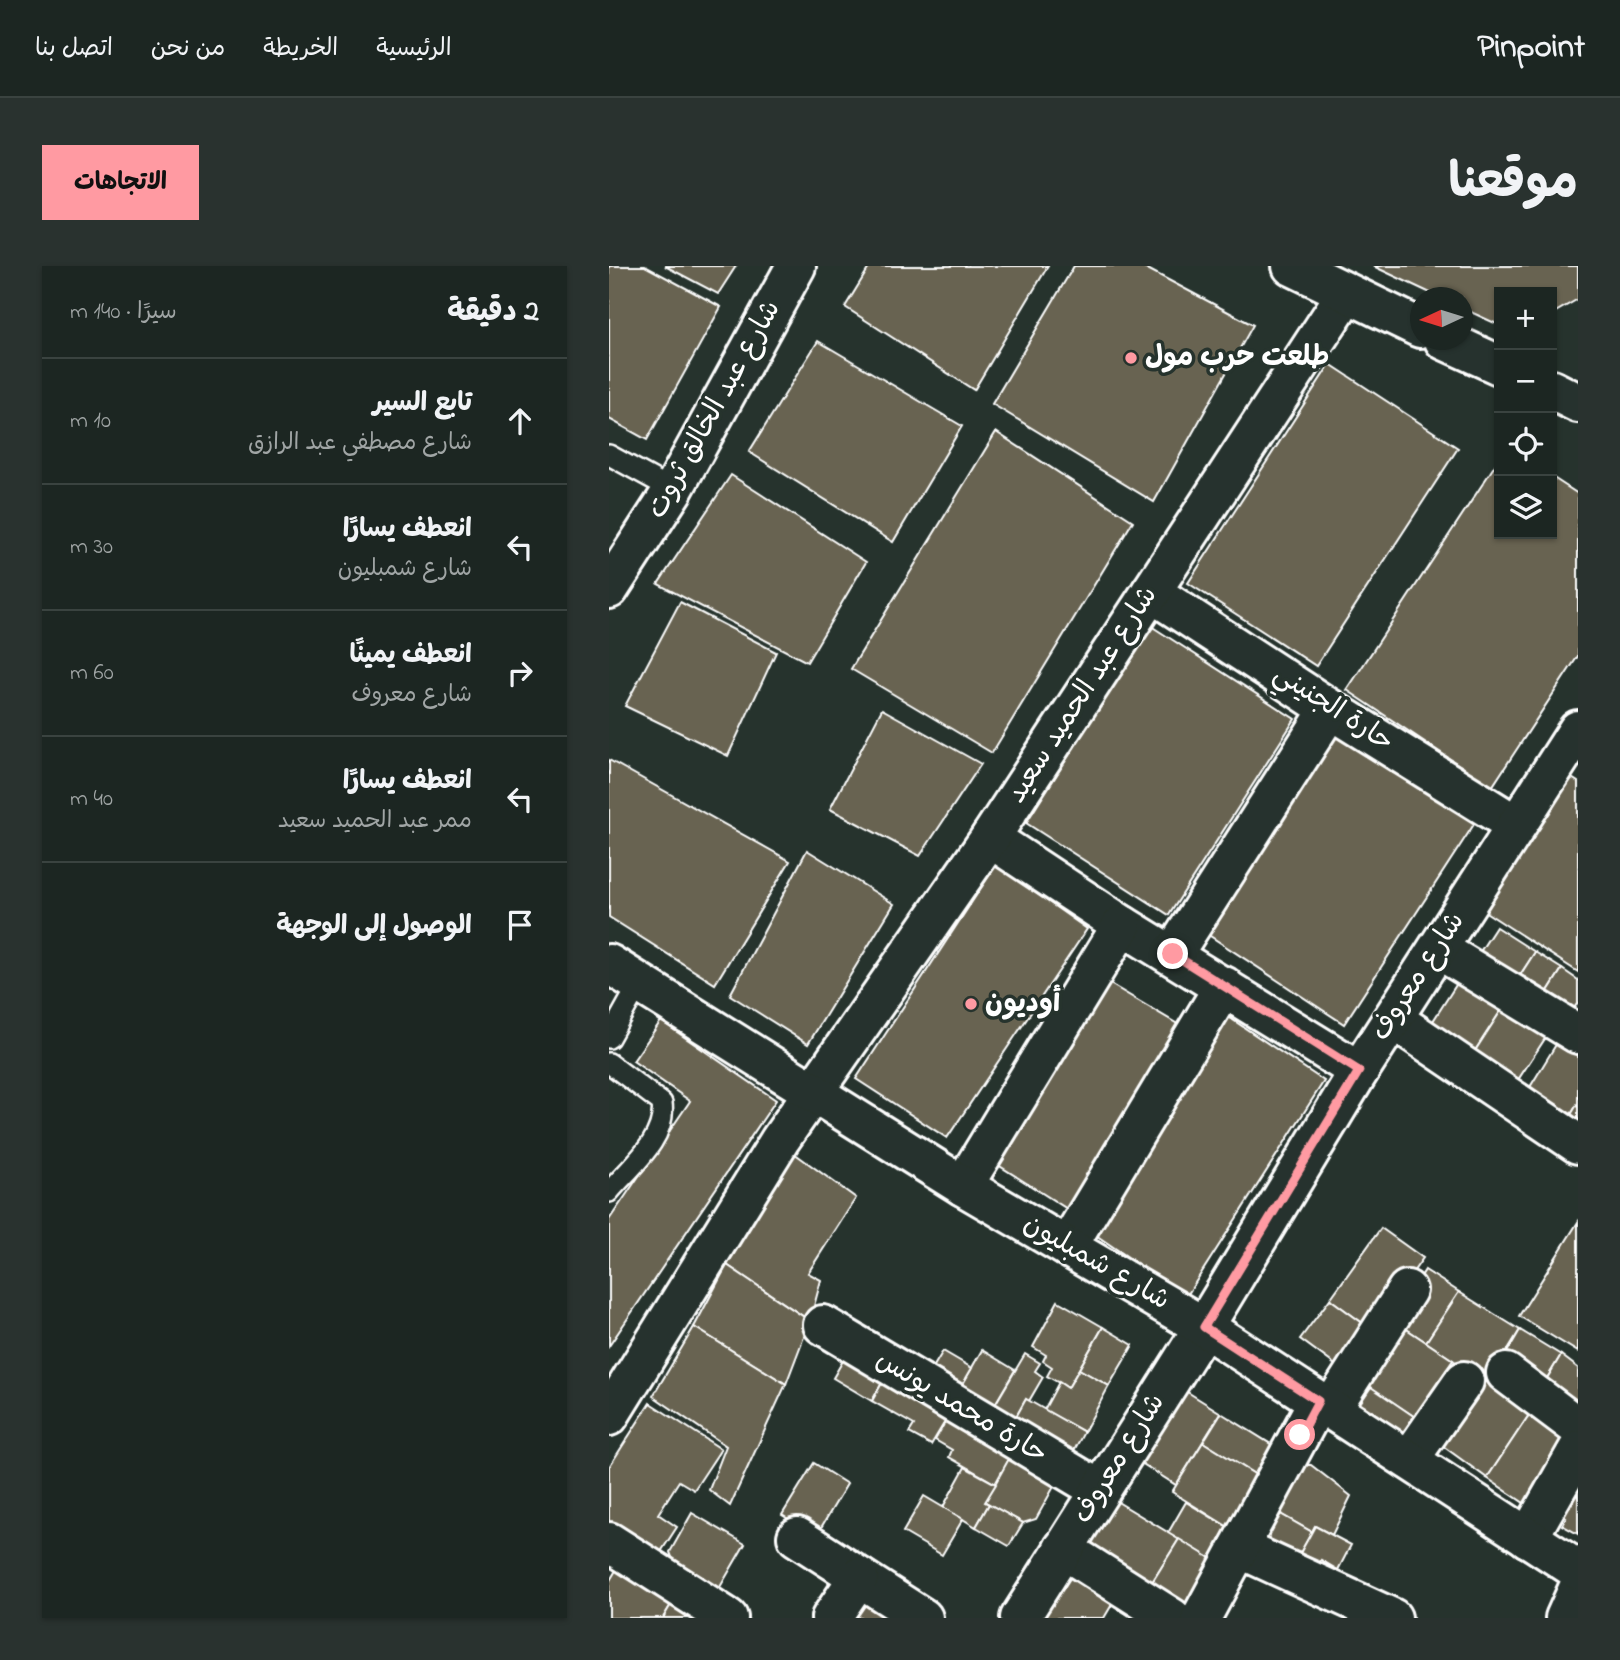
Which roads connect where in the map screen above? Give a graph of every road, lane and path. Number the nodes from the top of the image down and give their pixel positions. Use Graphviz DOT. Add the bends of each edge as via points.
graph roads {
  1 [pos="796,266"];
  2 [pos="1292,266"];
  3 [pos="1346,293"];
  4 [pos="1410,323"];
  5 [pos="1466,350"];
  6 [pos="1494,363"];
  7 [pos="609,455"];
  8 [pos="673,490"];
  9 [pos="609,589"];
  10 [pos="1151,592"];
  11 [pos="1330,709"];
  12 [pos="1578,730"];
  13 [pos="1516,825"];
  14 [pos="990,838"];
  15 [pos="1122,925"];
  16 [pos="1438,949"];
  17 [pos="1173,954"];
  18 [pos="624,974"];
  19 [pos="1224,986"];
  20 [pos="1393,1019"];
  21 [pos="1578,1034"];
  22 [pos="609,1038"];
  23 [pos="609,1063"];
  24 [pos="1359,1071"];
  25 [pos="814,1091"];
  26 [pos="1578,1144"];
  27 [pos="963,1186"];
  28 [pos="609,1192"];
  29 [pos="1067,1247"];
  30 [pos="1407,1290"];
  31 [pos="823,1325"];
  32 [pos="1204,1327"];
  33 [pos="1506,1373"];
  34 [pos="1464,1381"];
  35 [pos="1325,1405"];
  36 [pos="609,1416"];
  37 [pos="1578,1427"];
  38 [pos="1578,1450"];
  39 [pos="1409,1460"];
  40 [pos="1100,1490"];
  41 [pos="797,1537"];
  42 [pos="1528,1538"];
  43 [pos="609,1542"];
  44 [pos="1239,1548"];
  45 [pos="1063,1549"];
  46 [pos="1578,1570"];
  47 [pos="859,1577"];
  48 [pos="1578,1589"];
  49 [pos="728,1618"];
  50 [pos="831,1618"];
  51 [pos="923,1618"];
  52 [pos="1020,1618"];
  53 [pos="1172,1618"];
  54 [pos="1201,1618"];
  55 [pos="1392,1618"];
  56 [pos="1565,1618"];
  1 -- 8 [label="street, شارع عبد الخالق ثروت"];
  2 -- 3 [label="street"];
  3 -- 4 [label="street"];
  3 -- 10 [label="street, شارع عبد الحميد سعيد"];
  5 -- 6 [label="street"];
  7 -- 8 [label="lane"];
  8 -- 9 [label="street, شارع عبد الخالق ثروت"];
  10 -- 11 [label="street, حارة الجنيني"];
  10 -- 14 [label="street, شارع عبد الحميد سعيد"];
  11 -- 13 [label="street, حارة الجنيني"];
  11 -- 17 [label="street"];
  12 -- 13 [label="street, شارع معروف"];
  13 -- 16 [label="street, شارع معروف"];
  14 -- 15 [label="street"];
  14 -- 25 [label="street, شارع عبد الحميد سعيد"];
  15 -- 17 [label="street"];
  15 -- 27 [label="street"];
  16 -- 20 [label="street, شارع معروف"];
  16 -- 21 [label="street"];
  17 -- 19 [label="street"];
  18 -- 22 [label="lane"];
  18 -- 25 [label="street, شارع شمبليون"];
  19 -- 24 [label="street"];
  19 -- 29 [label="street"];
  20 -- 24 [label="street, شارع معروف"];
  20 -- 26 [label="street"];
  23 -- 28 [label="lane" via="663,1103 664,1114 657,1136"];
  24 -- 32 [label="street, شارع معروف"];
  25 -- 27 [label="street, شارع شمبليون"];
  25 -- 36 [label="street, شارع عبد الحميد سعيد"];
  27 -- 29 [label="street, شارع شمبليون"];
  29 -- 32 [label="street, شارع شمبليون"];
  30 -- 35 [label="street"];
  31 -- 40 [label="street, حارة محمد يونس"];
  32 -- 35 [label="street, شارع شمبليون"];
  32 -- 40 [label="street, شارع معروف"];
  33 -- 37 [label="street"];
  34 -- 39 [label="street"];
  35 -- 39 [label="street, شارع شمبليون"];
  35 -- 44 [label="street"];
  38 -- 42 [label="street"];
  39 -- 42 [label="street, شارع شمبليون"];
  40 -- 45 [label="street, شارع معروف"];
  41 -- 47 [label="street"];
  42 -- 46 [label="street, شارع شمبليون"];
  43 -- 49 [label="street"];
  44 -- 54 [label="street"];
  44 -- 55 [label="street"];
  45 -- 52 [label="street, شارع معروف"];
  45 -- 53 [label="street"];
  47 -- 50 [label="street"];
  47 -- 51 [label="street"];
  48 -- 56 [label="street"];
}
